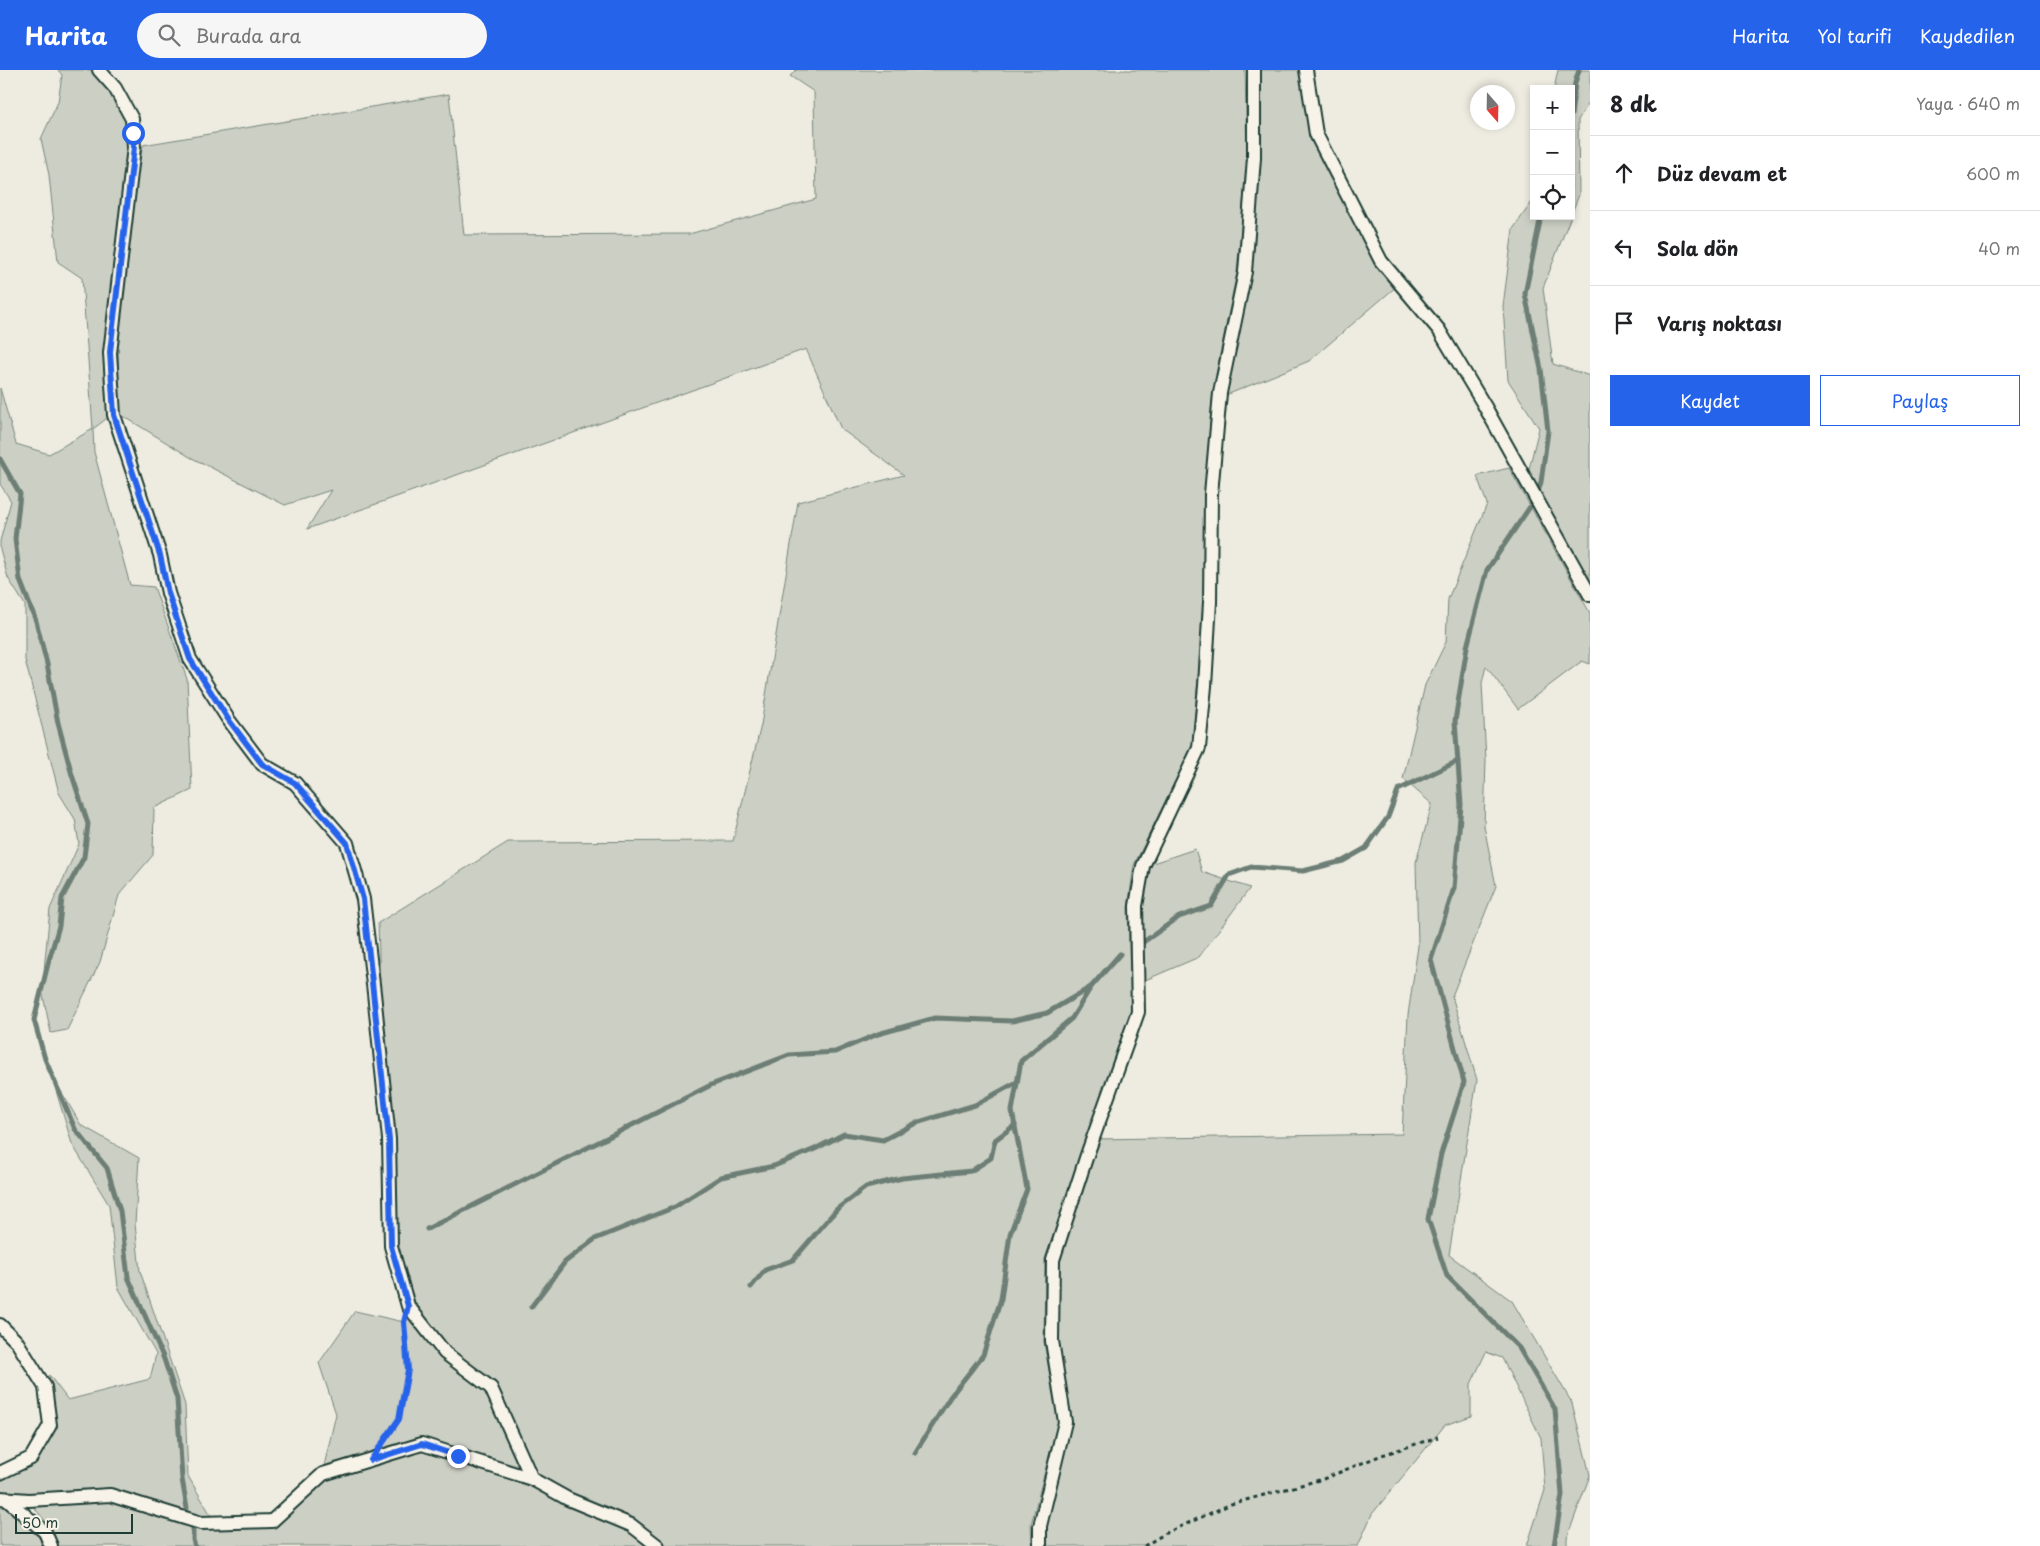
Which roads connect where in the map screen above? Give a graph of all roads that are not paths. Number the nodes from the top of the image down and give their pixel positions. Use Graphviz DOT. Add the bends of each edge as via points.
graph roads {
  1 [pos="99,70"];
  2 [pos="1254,70"];
  3 [pos="1306,70"];
  4 [pos="1590,595"];
  5 [pos="0,1325"];
  6 [pos="0,1473"];
  7 [pos="532,1479"];
  8 [pos="3,1498"];
  9 [pos="51,1546"];
  10 [pos="658,1546"];
  11 [pos="1040,1546"];
  1 -- 7 [label="street" via="115,88 132,119 134,147 110,352 114,415 160,555 168,593 190,659 228,719 262,764 295,783 347,843 363,899 389,1140 391,1246 408,1306 445,1353 490,1388"];
  2 -- 11 [label="street" via="1254,158 1245,272 1220,393 1212,476 1210,602 1199,748 1143,866 1136,906 1138,1012 1053,1260 1052,1341 1065,1422 1040,1526"];
  3 -- 4 [label="street" via="1316,134 1381,261 1439,330"];
  5 -- 6 [label="street" via="17,1342 46,1387 50,1425 31,1458"];
  7 -- 8 [label="street" via="422,1444 323,1474 272,1521 201,1523 110,1495 29,1500"];
  7 -- 10 [label="street" via="631,1524"];
  8 -- 9 [label="street" via="45,1532"];
}
